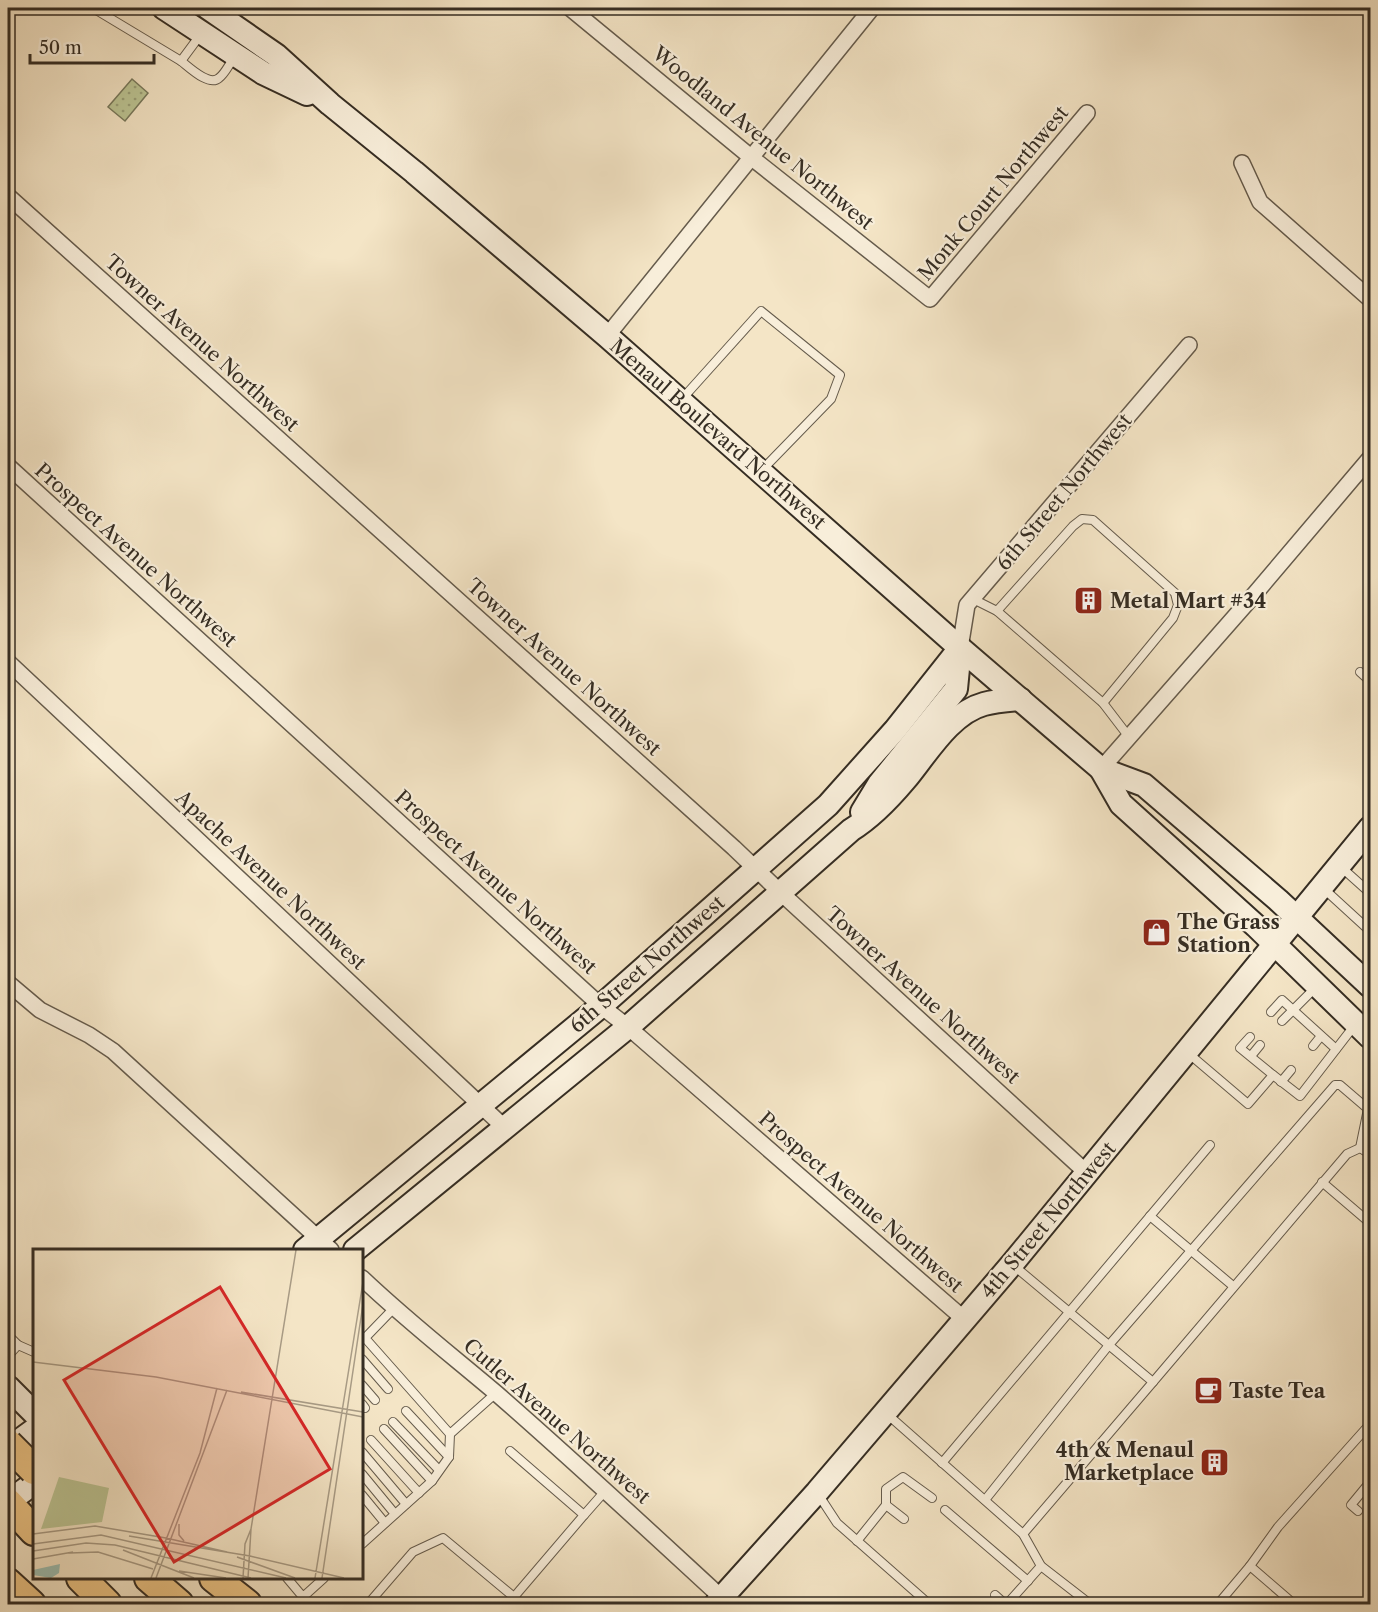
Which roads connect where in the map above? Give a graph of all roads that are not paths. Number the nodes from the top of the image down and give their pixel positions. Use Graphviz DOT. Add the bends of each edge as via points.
graph roads {
  1 [pos="93,8"];
  2 [pos="164,8"];
  3 [pos="208,8"];
  4 [pos="570,8"];
  5 [pos="872,8"];
  6 [pos="202,33"];
  7 [pos="236,55"];
  8 [pos="181,61"];
  9 [pos="330,104"];
  10 [pos="1087,113"];
  11 [pos="752,158"];
  12 [pos="1242,163"];
  13 [pos="8,196"];
  14 [pos="930,299"];
  15 [pos="1371,299"];
  16 [pos="607,336"];
  17 [pos="1189,345"];
  18 [pos="681,400"];
  19 [pos="1371,458"];
  20 [pos="8,466"];
  21 [pos="761,471"];
  22 [pos="973,599"];
  23 [pos="997,611"];
  24 [pos="960,648"];
  25 [pos="8,662"];
  26 [pos="1360,672"];
  27 [pos="1371,681"];
  28 [pos="1020,699"];
  29 [pos="1103,703"];
  30 [pos="1129,737"];
  31 [pos="1101,769"];
  32 [pos="1371,828"];
  33 [pos="850,830"];
  34 [pos="1340,866"];
  35 [pos="756,869"];
  36 [pos="1322,887"];
  37 [pos="780,892"];
  38 [pos="1371,893"];
  39 [pos="1297,918"];
  40 [pos="1371,931"];
  41 [pos="1275,944"];
  42 [pos="8,983"];
  43 [pos="1370,985"];
  44 [pos="1317,986"];
  45 [pos="601,1006"];
  46 [pos="1293,1010"];
  47 [pos="1271,1012"];
  48 [pos="1282,1021"];
  49 [pos="628,1027"];
  50 [pos="1364,1030"];
  51 [pos="1321,1036"];
  52 [pos="1250,1037"];
  53 [pos="1260,1045"];
  54 [pos="1312,1046"];
  55 [pos="1336,1049"];
  56 [pos="1187,1052"];
  57 [pos="1251,1056"];
  58 [pos="1291,1070"];
  59 [pos="1273,1075"];
  60 [pos="1281,1082"];
  61 [pos="480,1105"];
  62 [pos="505,1128"];
  63 [pos="1210,1145"];
  64 [pos="1360,1148"];
  65 [pos="1371,1154"];
  66 [pos="1088,1174"];
  67 [pos="1322,1182"];
  68 [pos="1150,1216"];
  69 [pos="1371,1224"];
  70 [pos="319,1247"];
  71 [pos="357,1249"];
  72 [pos="1192,1251"];
  73 [pos="1012,1264"];
  74 [pos="363,1279"];
  75 [pos="1233,1286"];
  76 [pos="394,1308"];
  77 [pos="1069,1312"];
  78 [pos="964,1319"];
  79 [pos="8,1335"];
  80 [pos="363,1339"];
  81 [pos="18,1345"];
  82 [pos="1109,1345"];
  83 [pos="33,1352"];
  84 [pos="8,1356"];
  85 [pos="363,1360"];
  86 [pos="1153,1382"];
  87 [pos="363,1386"];
  88 [pos="8,1388"];
  89 [pos="388,1389"];
  90 [pos="496,1393"];
  91 [pos="375,1400"];
  92 [pos="406,1411"];
  93 [pos="33,1412"];
  94 [pos="885,1413"];
  95 [pos="393,1422"];
  96 [pos="1371,1424"];
  97 [pos="384,1429"];
  98 [pos="33,1431"];
  99 [pos="450,1434"];
  100 [pos="371,1440"];
  101 [pos="8,1444"];
  102 [pos="8,1449"];
  103 [pos="510,1451"];
  104 [pos="363,1453"];
  105 [pos="449,1457"];
  106 [pos="942,1463"];
  107 [pos="33,1469"];
  108 [pos="439,1470"];
  109 [pos="363,1475"];
  110 [pos="432,1481"];
  111 [pos="1371,1482"];
  112 [pos="33,1484"];
  113 [pos="606,1490"];
  114 [pos="817,1492"];
  115 [pos="419,1493"];
  116 [pos="363,1496"];
  117 [pos="932,1498"];
  118 [pos="985,1500"];
  119 [pos="8,1502"];
  120 [pos="406,1504"];
  121 [pos="886,1505"];
  122 [pos="1354,1508"];
  123 [pos="945,1510"];
  124 [pos="395,1514"];
  125 [pos="584,1515"];
  126 [pos="904,1519"];
  127 [pos="386,1523"];
  128 [pos="33,1530"];
  129 [pos="1023,1534"];
  130 [pos="857,1541"];
  131 [pos="363,1543"];
  132 [pos="1041,1566"];
  133 [pos="1250,1566"];
  134 [pos="82,1579"];
  135 [pos="150,1579"];
  136 [pos="215,1579"];
  137 [pos="288,1579"];
  138 [pos="323,1579"];
  139 [pos="1028,1581"];
  140 [pos="8,1583"];
  141 [pos="995,1596"];
  142 [pos="514,1598"];
  143 [pos="719,1601"];
  144 [pos="31,1605"];
  145 [pos="107,1605"];
  146 [pos="179,1605"];
  147 [pos="247,1605"];
  148 [pos="368,1605"];
  149 [pos="522,1605"];
  150 [pos="929,1605"];
  151 [pos="1006,1605"];
  152 [pos="1090,1605"];
  153 [pos="1218,1605"];
  154 [pos="1294,1605"];
  1 -- 8 [label="lane"];
  2 -- 6 [label="main road, Menaul Boulevard Northwest"];
  3 -- 9 [label="main road, Menaul Boulevard Northwest" via="276,55"];
  4 -- 11 [label="street, Woodland Avenue Northwest"];
  5 -- 11 [label="street"];
  6 -- 7 [label="main road, Menaul Boulevard Northwest"];
  6 -- 8 [label="lane"];
  7 -- 8 [label="lane" via="213,81"];
  7 -- 9 [label="main road, Menaul Boulevard Northwest" via="263,73"];
  9 -- 16 [label="main road, Menaul Boulevard Northwest"];
  10 -- 14 [label="street, Monk Court Northwest"];
  11 -- 14 [label="street, Woodland Avenue Northwest"];
  11 -- 16 [label="street"];
  12 -- 15 [label="street" via="1260,202"];
  13 -- 35 [label="street, Towner Avenue Northwest"];
  16 -- 18 [label="main road, Menaul Boulevard Northwest"];
  17 -- 22 [label="street, 6th Street Northwest"];
  18 -- 21 [label="main road, Menaul Boulevard Northwest"];
  18 -- 21 [label="lane" via="761,311 840,375 831,399"];
  19 -- 30 [label="street"];
  20 -- 45 [label="street, Prospect Avenue Northwest"];
  21 -- 24 [label="main road, Menaul Boulevard Northwest"];
  22 -- 23 [label="lane"];
  22 -- 24 [label="street, 6th Street Northwest" via="967,605"];
  23 -- 29 [label="lane"];
  23 -- 29 [label="lane" via="1073,526 1082,519 1093,520 1175,593 1178,604 1173,618"];
  24 -- 28 [label="main road, Menaul Boulevard Northwest"];
  24 -- 33 [label="main road, 6th Street Northwest" via="956,689 879,784"];
  24 -- 35 [label="main road, 6th Street Northwest" via="895,730 828,805"];
  25 -- 61 [label="street, Apache Avenue Northwest"];
  26 -- 27 [label="lane"];
  28 -- 31 [label="main road, Menaul Boulevard Northwest"];
  28 -- 33 [label="main road, 6th Street Northwest" via="983,704 961,715 904,782 867,820"];
  29 -- 30 [label="lane"];
  30 -- 31 [label="street"];
  31 -- 39 [label="main road, Menaul Boulevard Northwest" via="1144,785"];
  31 -- 41 [label="main road, Menaul Boulevard Northwest" via="1121,804"];
  32 -- 34 [label="main road, 4th Street Northwest"];
  33 -- 37 [label="main road, 6th Street Northwest"];
  34 -- 36 [label="main road, 4th Street Northwest"];
  34 -- 38 [label="lane"];
  35 -- 37 [label="street, Towner Avenue Northwest"];
  35 -- 45 [label="main road, 6th Street Northwest"];
  36 -- 39 [label="main road, 4th Street Northwest"];
  36 -- 40 [label="lane"];
  37 -- 49 [label="main road, 6th Street Northwest"];
  37 -- 66 [label="street, Towner Avenue Northwest"];
  39 -- 41 [label="main road, 4th Street Northwest"];
  39 -- 43 [label="main road, Menaul Boulevard Northwest"];
  41 -- 44 [label="main road, Menaul Boulevard Northwest"];
  41 -- 56 [label="main road, 4th Street Northwest"];
  42 -- 70 [label="street" via="40,1010 113,1051"];
  44 -- 46 [label="lane"];
  44 -- 50 [label="main road, Menaul Boulevard Northwest"];
  45 -- 49 [label="street, Prospect Avenue Northwest"];
  45 -- 61 [label="main road, 6th Street Northwest"];
  46 -- 47 [label="lane" via="1282,1000"];
  46 -- 48 [label="lane"];
  46 -- 51 [label="lane"];
  49 -- 62 [label="main road, 6th Street Northwest"];
  49 -- 78 [label="street, Prospect Avenue Northwest"];
  50 -- 55 [label="lane"];
  51 -- 54 [label="lane"];
  51 -- 55 [label="lane"];
  52 -- 57 [label="lane" via="1240,1048"];
  53 -- 57 [label="lane"];
  55 -- 60 [label="lane" via="1300,1096"];
  56 -- 59 [label="lane" via="1248,1104"];
  56 -- 66 [label="main road, 4th Street Northwest"];
  57 -- 59 [label="lane"];
  58 -- 60 [label="lane"];
  59 -- 60 [label="lane"];
  61 -- 62 [label="street, Apache Avenue Northwest"];
  61 -- 70 [label="main road, 6th Street Northwest"];
  62 -- 71 [label="main road, 6th Street Northwest"];
  63 -- 68 [label="lane"];
  64 -- 65 [label="lane"];
  64 -- 67 [label="lane" via="1347,1155"];
  64 -- 72 [label="lane" via="1368,1109 1335,1085"];
  66 -- 73 [label="main road, 4th Street Northwest"];
  67 -- 69 [label="lane"];
  67 -- 75 [label="lane"];
  68 -- 72 [label="lane"];
  68 -- 77 [label="lane"];
  72 -- 75 [label="lane"];
  72 -- 82 [label="lane"];
  73 -- 77 [label="lane"];
  73 -- 78 [label="main road, 4th Street Northwest"];
  74 -- 76 [label="street, Cutler Avenue Northwest"];
  75 -- 86 [label="lane"];
  76 -- 80 [label="lane"];
  76 -- 90 [label="street, Cutler Avenue Northwest"];
  77 -- 82 [label="lane"];
  77 -- 106 [label="lane"];
  78 -- 94 [label="main road, 4th Street Northwest"];
  79 -- 81 [label="lane"];
  80 -- 99 [label="lane"];
  81 -- 83 [label="lane"];
  81 -- 84 [label="lane"];
  82 -- 86 [label="lane"];
  82 -- 118 [label="lane"];
  85 -- 89 [label="lane"];
  86 -- 129 [label="lane"];
  87 -- 91 [label="lane"];
  88 -- 93 [label="main road"];
  90 -- 99 [label="lane"];
  90 -- 113 [label="street, Cutler Avenue Northwest"];
  92 -- 105 [label="lane"];
  94 -- 106 [label="lane"];
  94 -- 114 [label="main road, 4th Street Northwest"];
  95 -- 108 [label="lane"];
  96 -- 133 [label="lane" via="1278,1527"];
  97 -- 110 [label="lane"];
  98 -- 102 [label="main road"];
  99 -- 105 [label="lane"];
  100 -- 115 [label="lane"];
  101 -- 107 [label="highway, bridge"];
  103 -- 125 [label="lane"];
  104 -- 120 [label="lane"];
  105 -- 108 [label="lane"];
  106 -- 118 [label="lane"];
  108 -- 110 [label="lane"];
  109 -- 124 [label="lane"];
  110 -- 115 [label="lane"];
  111 -- 122 [label="lane"];
  112 -- 119 [label="main road"];
  113 -- 125 [label="lane"];
  113 -- 143 [label="street, Cutler Avenue Northwest"];
  114 -- 130 [label="lane" via="837,1523"];
  114 -- 143 [label="main road, 4th Street Northwest"];
  115 -- 120 [label="lane"];
  116 -- 127 [label="lane"];
  117 -- 121 [label="lane" via="903,1477 886,1488"];
  118 -- 129 [label="lane"];
  119 -- 128 [label="highway"];
  120 -- 124 [label="lane"];
  121 -- 126 [label="lane"];
  121 -- 130 [label="lane"];
  123 -- 139 [label="lane"];
  124 -- 127 [label="lane"];
  125 -- 142 [label="lane"];
  127 -- 131 [label="lane"];
  129 -- 132 [label="lane"];
  130 -- 150 [label="lane"];
  132 -- 139 [label="lane"];
  132 -- 152 [label="lane"];
  133 -- 153 [label="lane"];
  133 -- 154 [label="lane"];
  134 -- 145 [label="highway"];
  135 -- 146 [label="highway"];
  136 -- 147 [label="highway"];
  137 -- 138 [label="lane" via="303,1597"];
  139 -- 151 [label="lane"];
  140 -- 144 [label="highway"];
  141 -- 151 [label="lane"];
  142 -- 148 [label="lane" via="443,1538 413,1551"];
  142 -- 149 [label="lane"];
}
